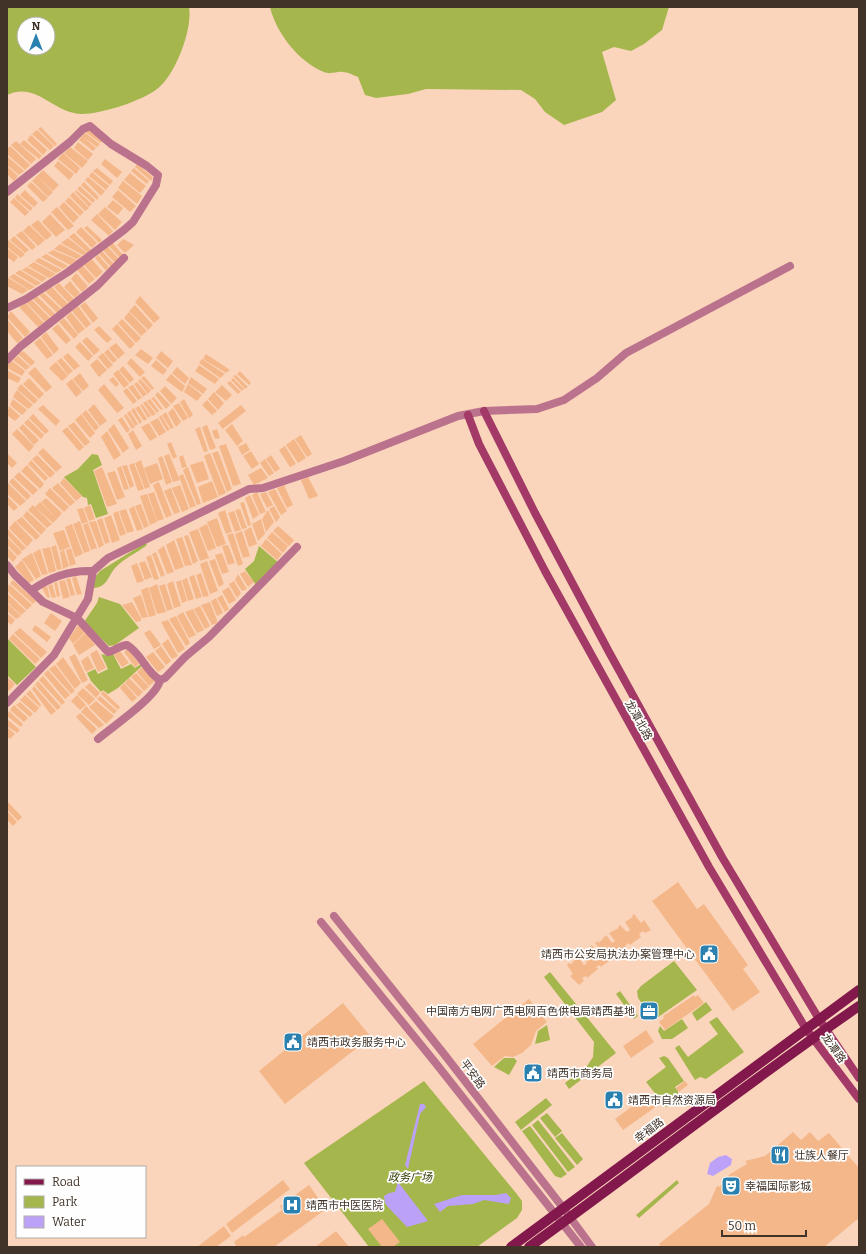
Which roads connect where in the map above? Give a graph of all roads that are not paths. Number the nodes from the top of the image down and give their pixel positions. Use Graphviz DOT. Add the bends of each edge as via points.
graph roads {
  1 [pos="7,192"];
  2 [pos="124,258"];
  3 [pos="790,266"];
  4 [pos="7,308"];
  5 [pos="7,360"];
  6 [pos="484,411"];
  7 [pos="468,415"];
  8 [pos="297,547"];
  9 [pos="7,565"];
  10 [pos="93,571"];
  11 [pos="32,590"];
  12 [pos="77,618"];
  13 [pos="160,680"];
  14 [pos="7,703"];
  15 [pos="98,739"];
  16 [pos="334,916"];
  17 [pos="321,922"];
  18 [pos="859,990"];
  19 [pos="859,1006"];
  20 [pos="819,1019"];
  21 [pos="806,1029"];
  22 [pos="825,1029"];
  23 [pos="813,1037"];
  24 [pos="859,1078"];
  25 [pos="859,1099"];
  26 [pos="564,1209"];
  27 [pos="556,1215"];
  28 [pos="567,1221"];
  29 [pos="511,1247"];
  30 [pos="529,1247"];
  31 [pos="581,1247"];
  32 [pos="592,1247"];
  1 -- 4 [label="street" via="83,129 90,126 111,144 158,175 156,185 133,222 124,230 68,272"];
  2 -- 5 [label="street" via="98,285"];
  3 -- 6 [label="street" via="626,353 597,378 564,400 537,409"];
  6 -- 7 [label="street"];
  6 -- 20 [label="main road, 龙潭北路" via="609,652 722,857"];
  7 -- 10 [label="street" via="446,420 344,461 263,488 249,489 108,558"];
  7 -- 21 [label="main road, 龙潭北路" via="479,444 593,660 729,902"];
  8 -- 13 [label="street" via="209,637"];
  9 -- 11 [label="street"];
  10 -- 11 [label="street" via="56,576"];
  10 -- 12 [label="street" via="88,599"];
  11 -- 12 [label="street" via="43,602"];
  12 -- 13 [label="street" via="108,652 122,645 130,647"];
  12 -- 14 [label="street" via="54,655"];
  13 -- 15 [label="street" via="148,698"];
  16 -- 26 [label="street, 平安路"];
  17 -- 27 [label="street, 平安路"];
  18 -- 20 [label="main road, 幸福路"];
  19 -- 22 [label="main road"];
  20 -- 21 [label="main road, 幸福路"];
  20 -- 22 [label="main road, 龙潭路"];
  21 -- 23 [label="main road, 龙潭路"];
  21 -- 26 [label="main road, 幸福路"];
  22 -- 23 [label="main road"];
  22 -- 24 [label="main road, 龙潭路"];
  23 -- 25 [label="main road, 龙潭路"];
  23 -- 28 [label="main road"];
  26 -- 27 [label="main road, 幸福路"];
  26 -- 28 [label="street, 平安路"];
  27 -- 28 [label="street, 平安路"];
  27 -- 29 [label="main road, 幸福路"];
  28 -- 30 [label="main road"];
  28 -- 31 [label="street, 平安路"];
  28 -- 32 [label="street, 平安路"];
}
